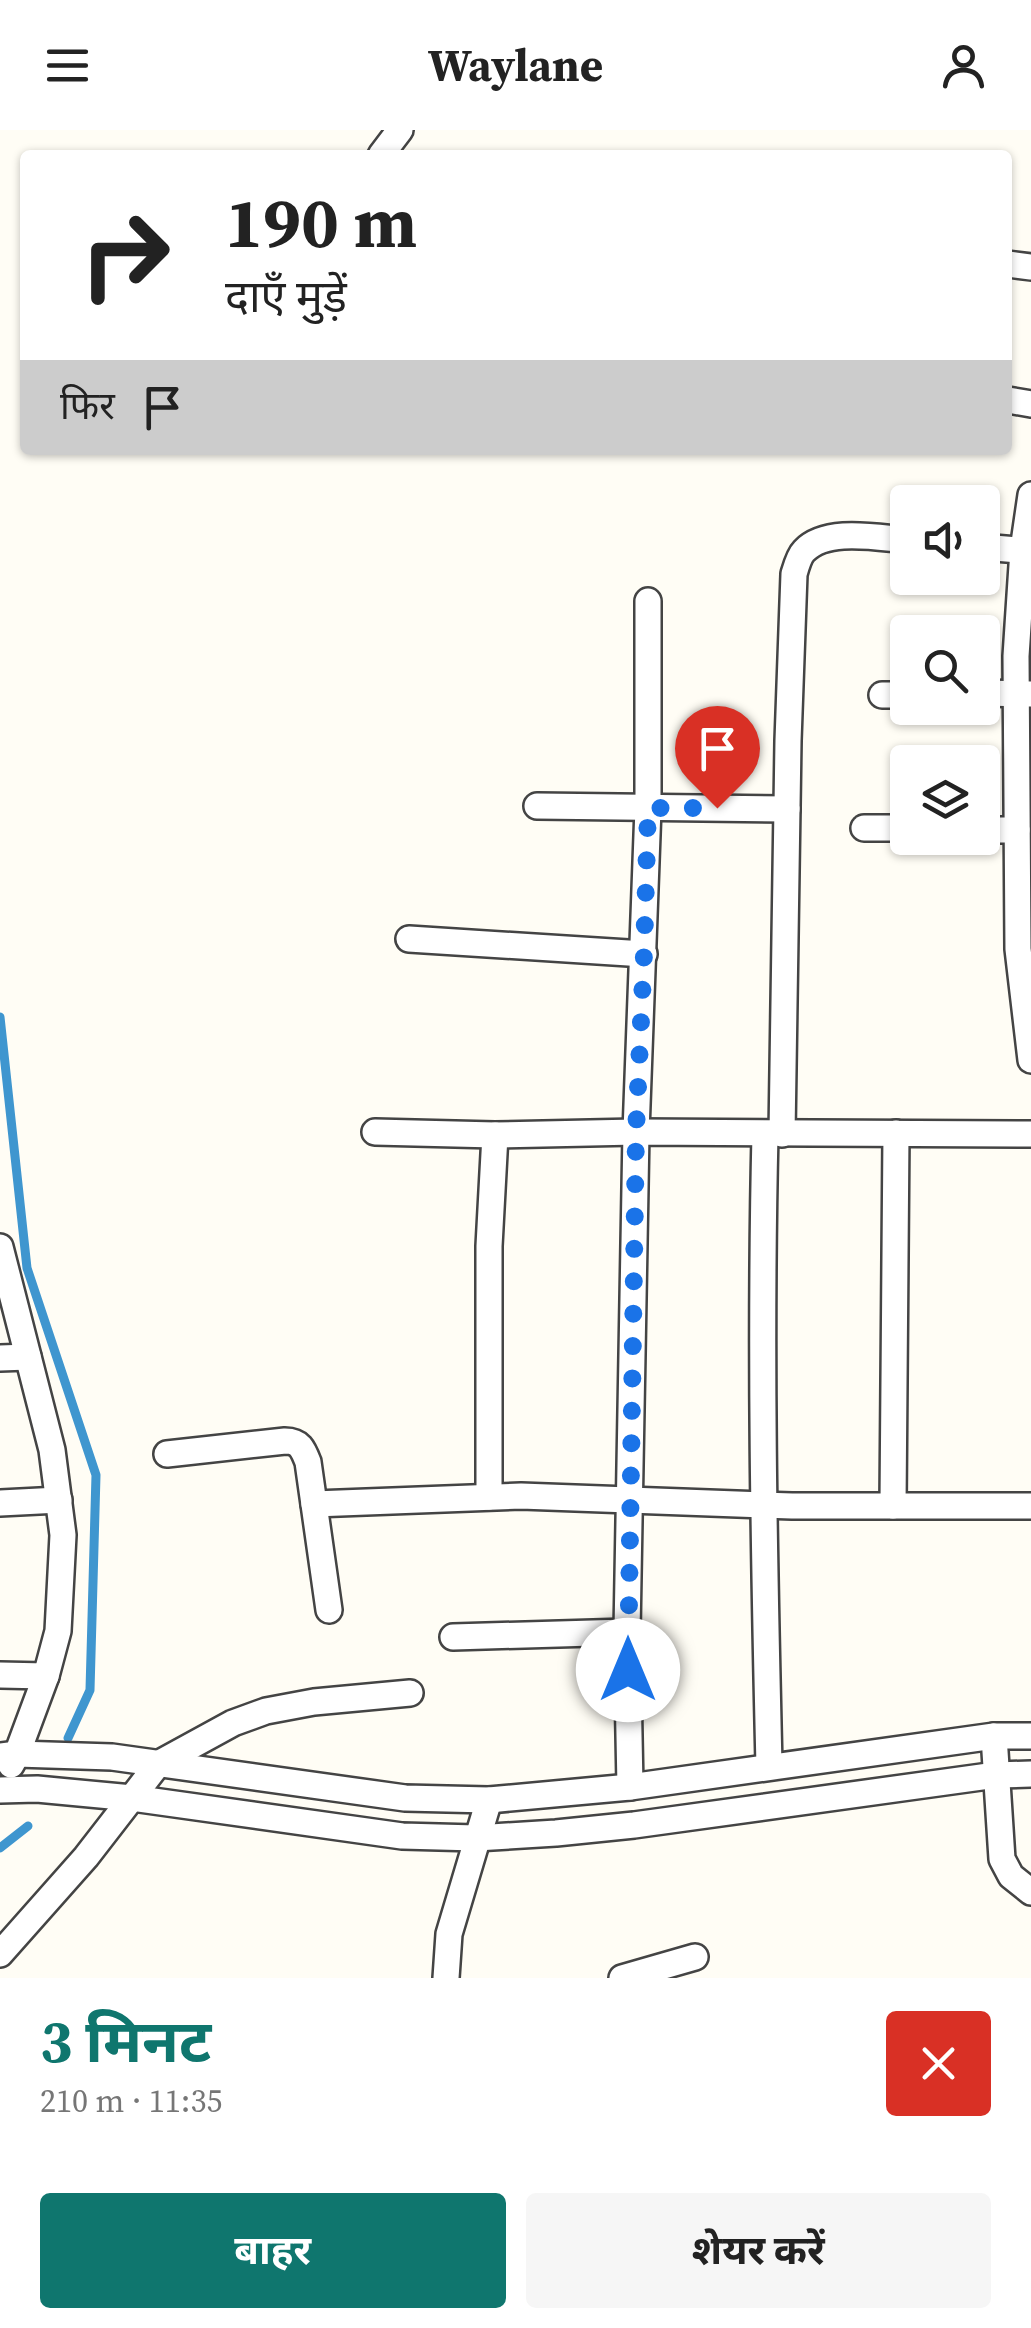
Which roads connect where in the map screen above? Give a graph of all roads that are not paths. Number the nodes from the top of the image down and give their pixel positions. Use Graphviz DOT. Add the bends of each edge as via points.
graph roads {
  1 [pos="400,130"];
  2 [pos="385,150"];
  3 [pos="1031,494"];
  4 [pos="890,538"];
  5 [pos="1000,549"];
  6 [pos="1027,551"];
  7 [pos="648,601"];
  8 [pos="1023,693"];
  9 [pos="538,806"];
  10 [pos="648,808"];
  11 [pos="787,809"];
  12 [pos="864,828"];
  13 [pos="890,828"];
  14 [pos="1000,830"];
  15 [pos="1018,830"];
  16 [pos="1024,880"];
  17 [pos="409,939"];
  18 [pos="644,954"];
  19 [pos="1031,1060"];
  20 [pos="375,1132"];
  21 [pos="636,1132"];
  22 [pos="896,1133"];
  23 [pos="774,1134"];
  24 [pos="1031,1134"];
  25 [pos="495,1135"];
  26 [pos="0,1246"];
  27 [pos="28,1357"];
  28 [pos="0,1358"];
  29 [pos="167,1454"];
  30 [pos="489,1497"];
  31 [pos="59,1500"];
  32 [pos="630,1500"];
  33 [pos="0,1502"];
  34 [pos="314,1504"];
  35 [pos="762,1504"];
  36 [pos="893,1506"];
  37 [pos="1031,1506"];
  38 [pos="329,1610"];
  39 [pos="628,1632"];
  40 [pos="453,1637"];
  41 [pos="0,1675"];
  42 [pos="46,1676"];
  43 [pos="410,1693"];
  44 [pos="994,1736"];
  45 [pos="1031,1736"];
  46 [pos="18,1755"];
  47 [pos="158,1764"];
  48 [pos="769,1766"];
  49 [pos="996,1774"];
  50 [pos="1031,1774"];
  51 [pos="0,1782"];
  52 [pos="630,1786"];
  53 [pos="0,1790"];
  54 [pos="119,1796"];
  55 [pos="489,1800"];
  56 [pos="476,1838"];
  57 [pos="1031,1892"];
  58 [pos="0,1954"];
  59 [pos="694,1957"];
  60 [pos="446,1978"];
  61 [pos="622,1978"];
  1 -- 2 [label="street"];
  3 -- 6 [label="street"];
  4 -- 11 [label="street" via="824,540 803,552 794,574"];
  5 -- 6 [label="street"];
  6 -- 8 [label="street" via="1016,656"];
  7 -- 10 [label="street"];
  8 -- 15 [label="street"];
  9 -- 10 [label="street"];
  10 -- 11 [label="street"];
  10 -- 18 [label="street"];
  11 -- 23 [label="street"];
  12 -- 13 [label="street"];
  14 -- 15 [label="street"];
  15 -- 16 [label="street"];
  16 -- 19 [label="street" via="1018,948"];
  17 -- 18 [label="street"];
  18 -- 21 [label="street"];
  20 -- 25 [label="street"];
  21 -- 23 [label="street"];
  21 -- 25 [label="street"];
  21 -- 32 [label="street"];
  22 -- 23 [label="street"];
  22 -- 24 [label="street"];
  22 -- 36 [label="street"];
  23 -- 35 [label="street" via="762,1254"];
  25 -- 30 [label="street"];
  26 -- 27 [label="street"];
  27 -- 28 [label="street"];
  27 -- 31 [label="street"];
  29 -- 34 [label="street" via="295,1441 308,1462"];
  30 -- 32 [label="street"];
  30 -- 34 [label="street"];
  31 -- 33 [label="street"];
  31 -- 42 [label="street" via="64,1535 58,1631"];
  32 -- 35 [label="street"];
  32 -- 39 [label="street"];
  34 -- 38 [label="street"];
  35 -- 36 [label="street"];
  35 -- 48 [label="street"];
  36 -- 37 [label="street"];
  39 -- 40 [label="street"];
  39 -- 52 [label="street"];
  41 -- 42 [label="street"];
  42 -- 46 [label="street"];
  43 -- 47 [label="street" via="266,1711"];
  44 -- 45 [label="street"];
  44 -- 48 [label="street"];
  44 -- 49 [label="street"];
  46 -- 47 [label="street"];
  46 -- 51 [label="street"];
  47 -- 54 [label="street"];
  47 -- 55 [label="street" via="405,1798"];
  48 -- 52 [label="street"];
  49 -- 50 [label="street"];
  49 -- 56 [label="street" via="634,1825"];
  49 -- 57 [label="street" via="1002,1859"];
  52 -- 55 [label="street"];
  53 -- 54 [label="street"];
  54 -- 56 [label="street" via="402,1836"];
  54 -- 58 [label="street" via="86,1857"];
  55 -- 56 [label="street"];
  56 -- 60 [label="street" via="449,1934"];
  59 -- 61 [label="street"];
}
